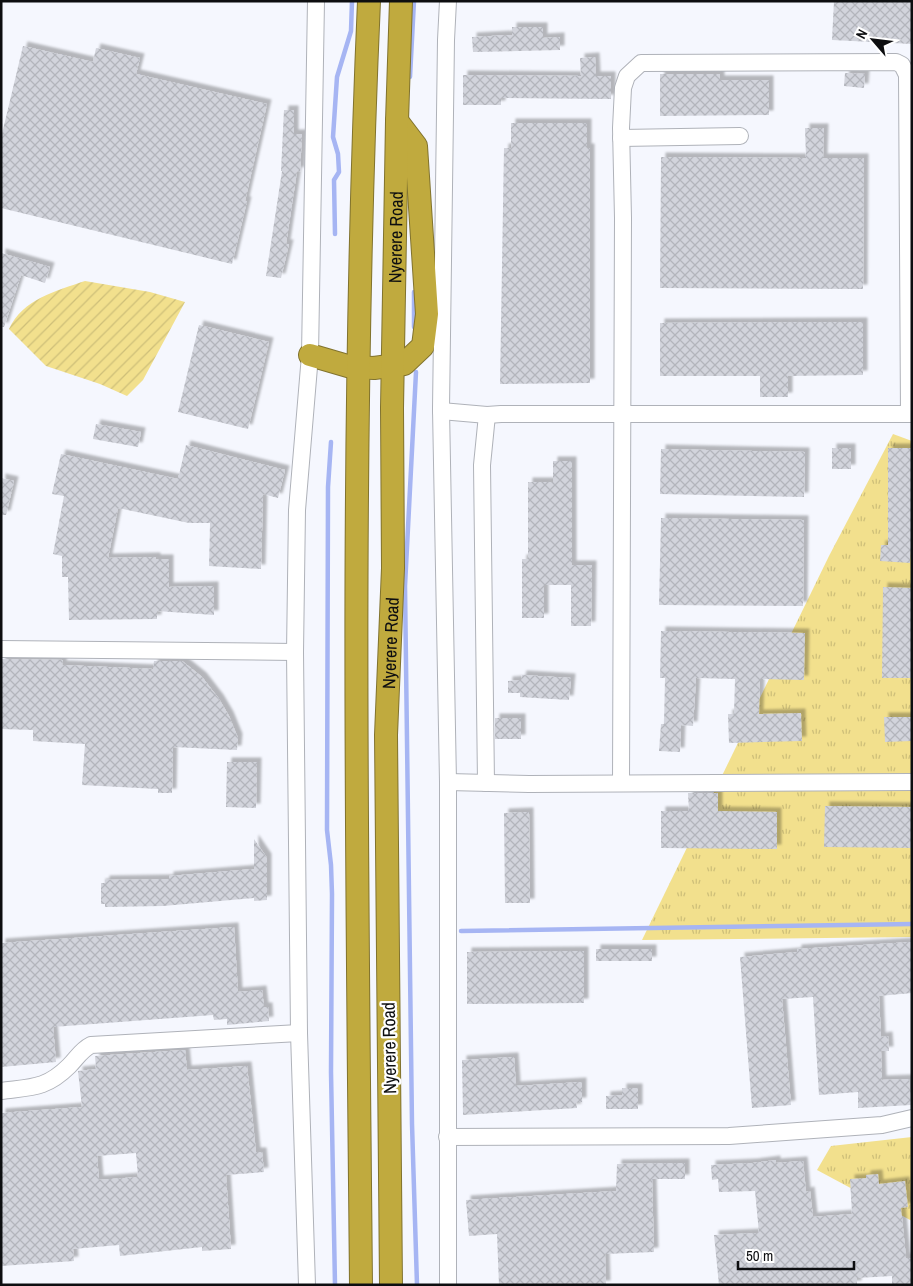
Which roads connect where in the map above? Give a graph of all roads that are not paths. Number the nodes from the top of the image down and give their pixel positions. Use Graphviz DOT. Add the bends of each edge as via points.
graph roads {
  1 [pos="316,1"];
  2 [pos="368,1"];
  3 [pos="402,1"];
  4 [pos="448,1"];
  5 [pos="397,121"];
  6 [pos="740,136"];
  7 [pos="621,138"];
  8 [pos="310,355"];
  9 [pos="359,366"];
  10 [pos="393,366"];
  11 [pos="441,411"];
  12 [pos="623,414"];
  13 [pos="911,414"];
  14 [pos="487,415"];
  15 [pos="1,649"];
  16 [pos="295,652"];
  17 [pos="448,782"];
  18 [pos="912,782"];
  19 [pos="486,783"];
  20 [pos="621,783"];
  21 [pos="298,1033"];
  22 [pos="1,1091"];
  23 [pos="912,1118"];
  24 [pos="447,1137"];
  25 [pos="307,1285"];
  26 [pos="361,1285"];
  27 [pos="391,1285"];
  28 [pos="448,1285"];
  1 -- 8 [label="street"];
  2 -- 9 [label="highway, Nyerere Road"];
  3 -- 5 [label="highway, Nyerere Road"];
  4 -- 11 [label="street"];
  5 -- 10 [label="highway, Nyerere Road"];
  5 -- 10 [label="highway" via="416,146 427,314 423,346 404,364"];
  6 -- 7 [label="street"];
  7 -- 12 [label="street"];
  7 -- 13 [label="street" via="627,76 641,63 896,62 902,65 907,75"];
  8 -- 9 [label="highway" via="351,367"];
  8 -- 16 [label="street" via="297,510"];
  9 -- 10 [label="highway"];
  9 -- 26 [label="highway, Nyerere Road" via="356,788"];
  10 -- 27 [label="highway, Nyerere Road" via="392,577 386,773"];
  11 -- 14 [label="street"];
  11 -- 17 [label="street"];
  12 -- 13 [label="street"];
  12 -- 14 [label="street"];
  12 -- 20 [label="street"];
  14 -- 19 [label="street" via="482,465"];
  15 -- 16 [label="street"];
  16 -- 21 [label="street"];
  17 -- 19 [label="street"];
  17 -- 24 [label="street"];
  18 -- 20 [label="street"];
  19 -- 20 [label="street"];
  21 -- 22 [label="street" via="91,1045 79,1053 57,1078 42,1086"];
  21 -- 25 [label="street"];
  23 -- 24 [label="street" via="882,1125 729,1136"];
  24 -- 28 [label="street"];
}
